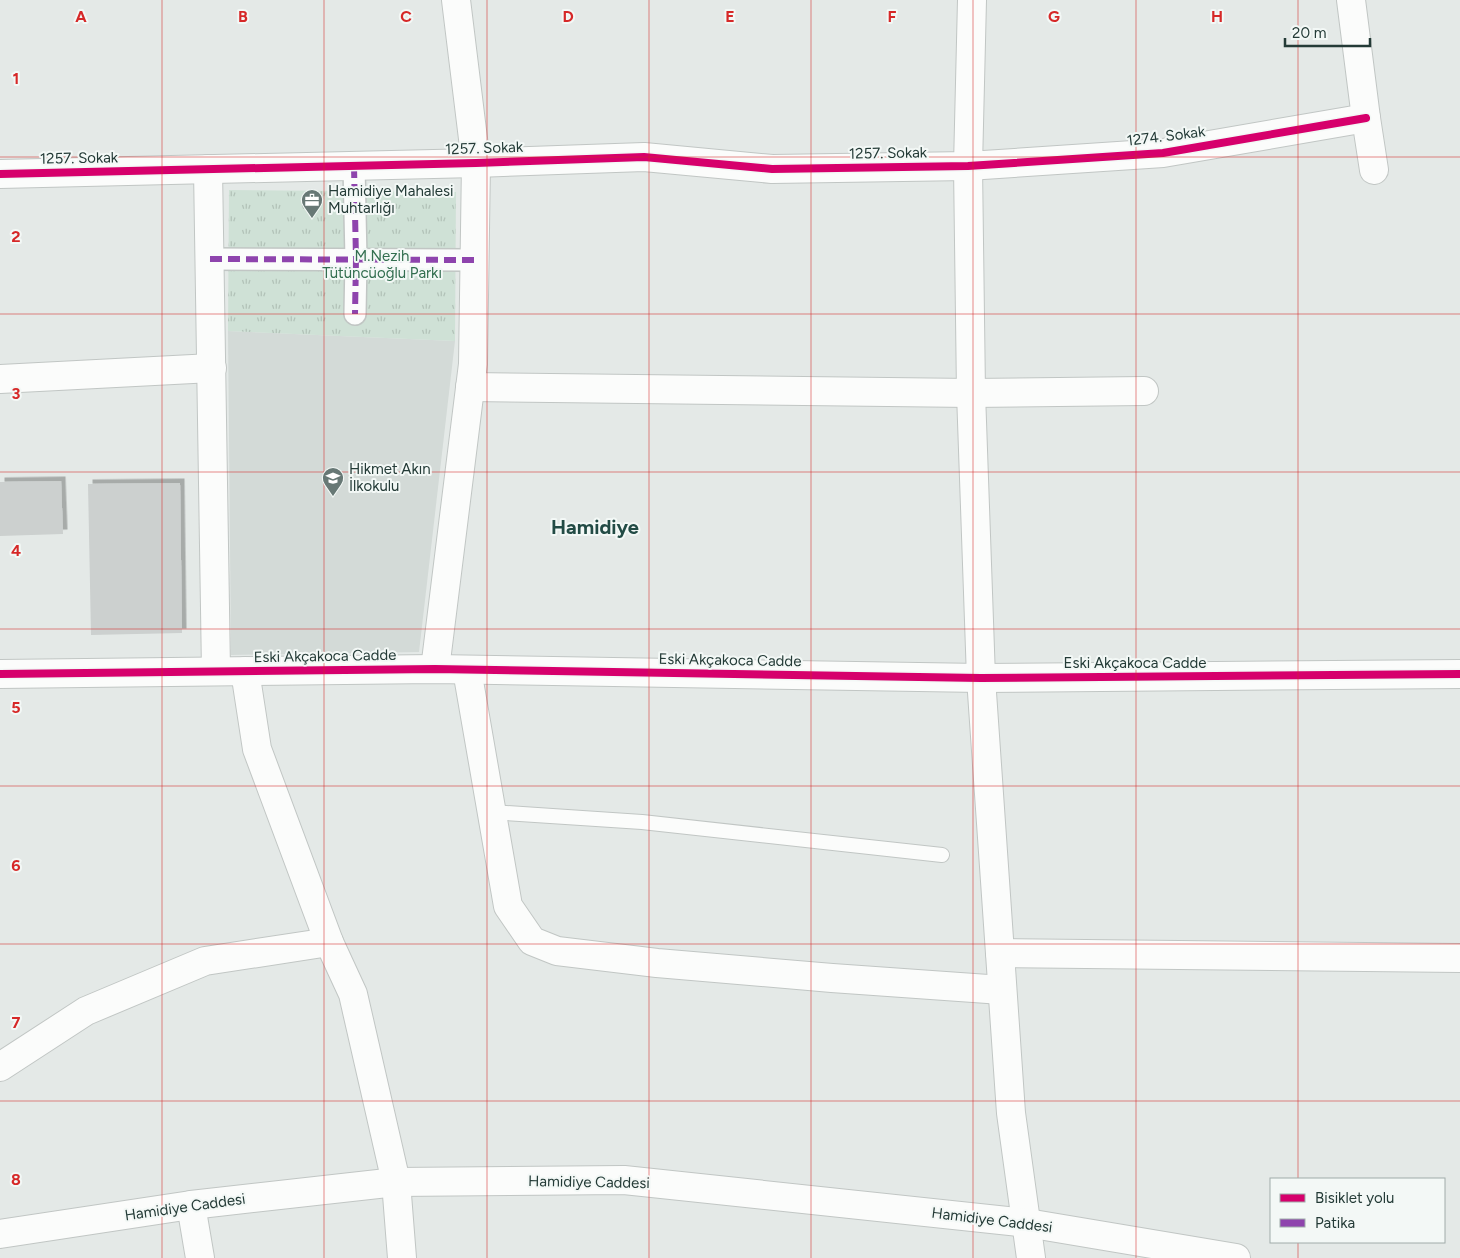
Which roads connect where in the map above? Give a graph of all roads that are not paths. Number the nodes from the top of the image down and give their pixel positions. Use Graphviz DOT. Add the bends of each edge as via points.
graph roads {
  1 [pos="456,0"];
  2 [pos="972,0"];
  3 [pos="1351,0"];
  4 [pos="1366,118"];
  5 [pos="476,163"];
  6 [pos="354,166"];
  7 [pos="968,166"];
  8 [pos="208,169"];
  9 [pos="1374,170"];
  10 [pos="0,174"];
  11 [pos="210,258"];
  12 [pos="356,259"];
  13 [pos="474,260"];
  14 [pos="355,314"];
  15 [pos="212,368"];
  16 [pos="0,379"];
  17 [pos="470,386"];
  18 [pos="1144,391"];
  19 [pos="972,393"];
  20 [pos="435,669"];
  21 [pos="467,670"];
  22 [pos="216,671"];
  23 [pos="246,671"];
  24 [pos="0,674"];
  25 [pos="1460,674"];
  26 [pos="981,678"];
  27 [pos="491,812"];
  28 [pos="942,855"];
  29 [pos="329,942"];
  30 [pos="1000,952"];
  31 [pos="1460,958"];
  32 [pos="1002,990"];
  33 [pos="0,1067"];
  34 [pos="396,1182"];
  35 [pos="191,1205"];
  36 [pos="1028,1223"];
  37 [pos="0,1234"];
  38 [pos="200,1258"];
  39 [pos="402,1258"];
  40 [pos="1031,1258"];
  41 [pos="1236,1258"];
  1 -- 5 [label="street"];
  2 -- 7 [label="street"];
  3 -- 4 [label="street"];
  4 -- 7 [label="street, 1274. Sokak" via="1163,153"];
  4 -- 9 [label="street"];
  5 -- 6 [label="street, 1257. Sokak"];
  5 -- 7 [label="street, 1257. Sokak" via="644,157 772,169"];
  5 -- 13 [label="street"];
  6 -- 8 [label="street, 1257. Sokak"];
  6 -- 12 [label="street"];
  7 -- 19 [label="street"];
  8 -- 10 [label="street, 1257. Sokak"];
  8 -- 11 [label="street"];
  11 -- 12 [label="street"];
  11 -- 15 [label="street"];
  12 -- 13 [label="street"];
  12 -- 14 [label="street"];
  13 -- 17 [label="street"];
  15 -- 16 [label="street"];
  15 -- 22 [label="street"];
  17 -- 19 [label="street"];
  17 -- 20 [label="street"];
  18 -- 19 [label="street"];
  19 -- 26 [label="street"];
  20 -- 21 [label="street, Eski Akçakoca Cadde"];
  20 -- 23 [label="street, Eski Akçakoca Cadde"];
  21 -- 26 [label="street, Eski Akçakoca Cadde"];
  21 -- 27 [label="street"];
  22 -- 23 [label="street, Eski Akçakoca Cadde"];
  22 -- 24 [label="street, Eski Akçakoca Cadde"];
  23 -- 29 [label="street" via="257,748"];
  25 -- 26 [label="street, Eski Akçakoca Cadde"];
  26 -- 30 [label="street"];
  27 -- 28 [label="lane" via="642,822"];
  27 -- 32 [label="street" via="508,906 532,940 557,951 667,964"];
  29 -- 33 [label="street" via="205,961 86,1011"];
  29 -- 34 [label="street" via="353,994"];
  30 -- 31 [label="street"];
  30 -- 32 [label="street"];
  32 -- 36 [label="street" via="1011,1113"];
  34 -- 35 [label="street, Hamidiye Caddesi"];
  34 -- 36 [label="street, Hamidiye Caddesi" via="624,1180"];
  34 -- 39 [label="street"];
  35 -- 37 [label="street, Hamidiye Caddesi"];
  35 -- 38 [label="street"];
  36 -- 40 [label="street"];
  36 -- 41 [label="street, Hamidiye Caddesi"];
}
